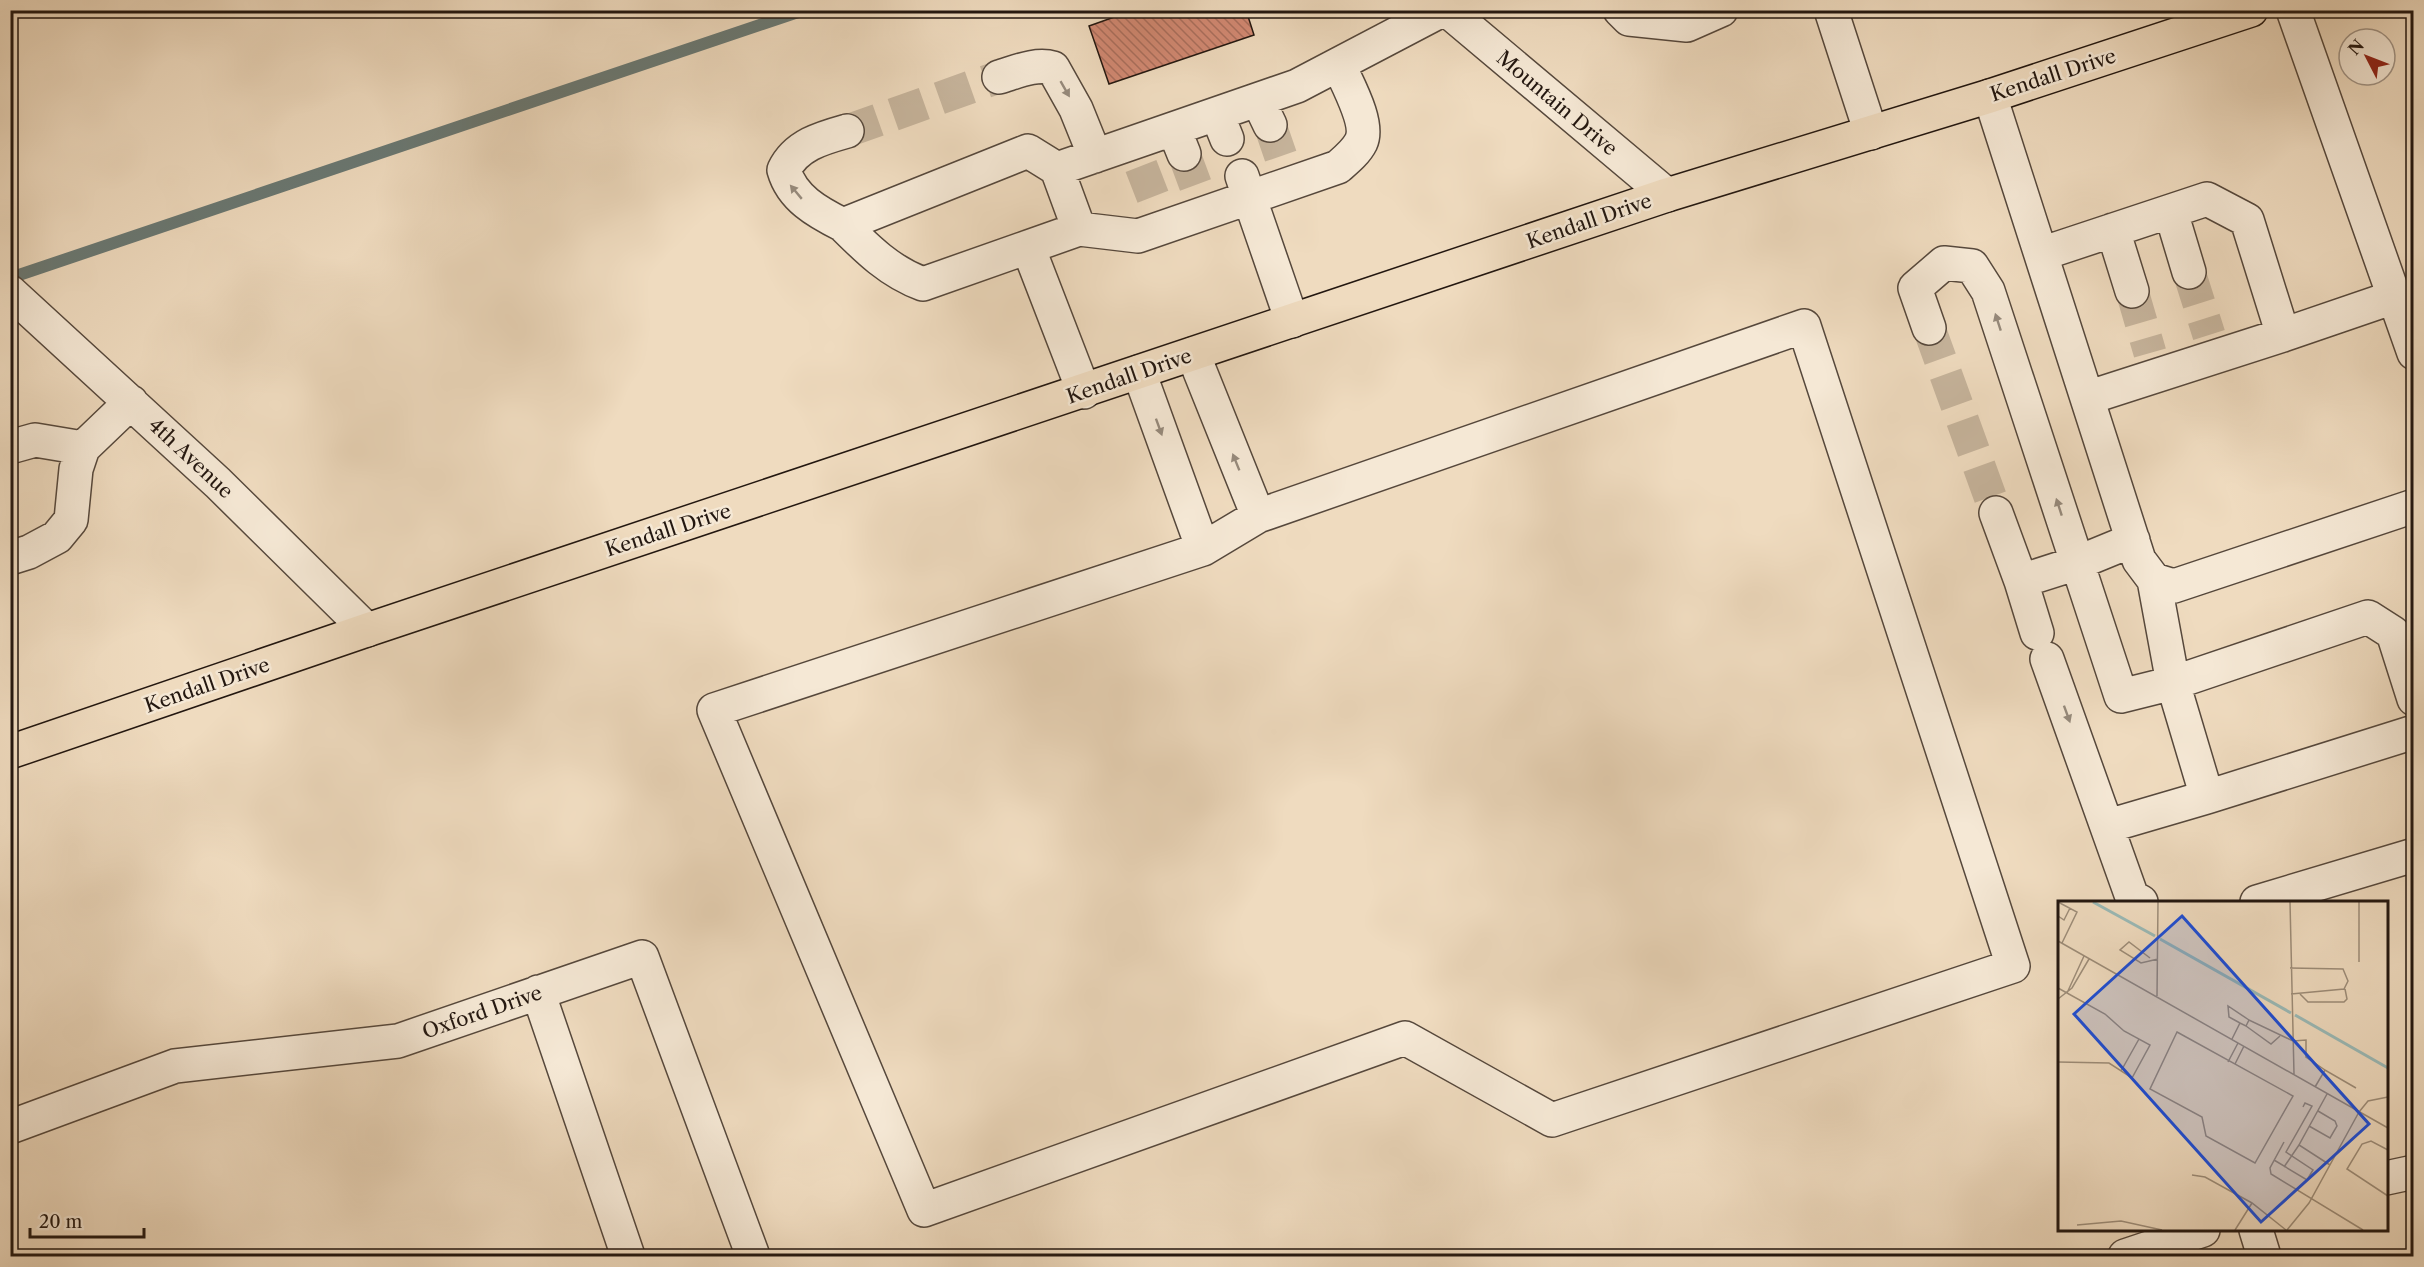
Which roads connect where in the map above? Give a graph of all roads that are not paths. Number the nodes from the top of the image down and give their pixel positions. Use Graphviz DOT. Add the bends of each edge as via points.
graph roads {
  1 [pos="1444,10"];
  2 [pos="1620,10"];
  3 [pos="1720,10"];
  4 [pos="1831,10"];
  5 [pos="2250,10"];
  6 [pos="2293,10"];
  7 [pos="1339,65"];
  8 [pos="999,77"];
  9 [pos="1990,96"];
  10 [pos="847,131"];
  11 [pos="1871,133"];
  12 [pos="1095,156"];
  13 [pos="1057,169"];
  14 [pos="1245,185"];
  15 [pos="1667,195"];
  16 [pos="2171,212"];
  17 [pos="843,225"];
  18 [pos="1079,229"];
  19 [pos="2113,230"];
  20 [pos="1028,247"];
  21 [pos="2041,254"];
  22 [pos="2189,272"];
  23 [pos="2132,291"];
  24 [pos="10,292"];
  25 [pos="2394,297"];
  26 [pos="1292,321"];
  27 [pos="1929,328"];
  28 [pos="2283,334"];
  29 [pos="2414,352"];
  30 [pos="1192,354"];
  31 [pos="1139,372"];
  32 [pos="1084,392"];
  33 [pos="2087,398"];
  34 [pos="131,402"];
  35 [pos="10,447"];
  36 [pos="83,448"];
  37 [pos="2414,506"];
  38 [pos="1996,513"];
  39 [pos="1258,516"];
  40 [pos="2133,540"];
  41 [pos="1203,549"];
  42 [pos="10,558"];
  43 [pos="2077,563"];
  44 [pos="2154,580"];
  45 [pos="2021,581"];
  46 [pos="367,630"];
  47 [pos="2173,683"];
  48 [pos="2414,699"];
  49 [pos="2414,732"];
  50 [pos="10,752"];
  51 [pos="2207,797"];
  52 [pos="2108,826"];
  53 [pos="2414,855"];
  54 [pos="2138,901"];
  55 [pos="2263,901"];
  56 [pos="538,992"];
  57 [pos="10,1127"];
  58 [pos="2414,1172"];
  59 [pos="2388,1178"];
  60 [pos="2200,1231"];
  61 [pos="2256,1231"];
  62 [pos="628,1257"];
  63 [pos="753,1257"];
  64 [pos="2125,1257"];
  65 [pos="2264,1257"];
  1 -- 7 [label="street"];
  1 -- 15 [label="street, Mountain Drive"];
  2 -- 3 [label="street" via="1629,19 1687,25"];
  4 -- 11 [label="street"];
  5 -- 9 [label="main road, Kendall Drive"];
  6 -- 25 [label="street"];
  7 -- 12 [label="street" via="1297,86 1264,112 1137,154"];
  7 -- 14 [label="street" via="1361,116 1362,140 1348,158 1338,167 1286,172"];
  8 -- 12 [label="street, one-way" via="1033,68 1053,68 1076,109"];
  9 -- 11 [label="main road, Kendall Drive"];
  9 -- 21 [label="street"];
  17 -- 10 [label="street, one-way" via="820,214 796,194 784,170 790,158 806,146"];
  11 -- 15 [label="main road, Kendall Drive"];
  12 -- 13 [label="street"];
  13 -- 17 [label="street" via="1028,151"];
  13 -- 18 [label="street"];
  14 -- 18 [label="street" via="1159,214 1138,236"];
  14 -- 26 [label="street"];
  15 -- 26 [label="main road, Kendall Drive"];
  16 -- 19 [label="street"];
  16 -- 22 [label="street"];
  16 -- 28 [label="street" via="2207,199 2247,220"];
  17 -- 20 [label="street" via="880,261 923,284"];
  18 -- 20 [label="street"];
  19 -- 21 [label="street"];
  19 -- 23 [label="street"];
  20 -- 32 [label="street"];
  21 -- 33 [label="street"];
  24 -- 34 [label="street, 4th Avenue"];
  25 -- 28 [label="street"];
  25 -- 29 [label="street"];
  26 -- 30 [label="main road, Kendall Drive"];
  43 -- 27 [label="street, one-way" via="1988,291 1972,266 1944,263 1915,288"];
  28 -- 33 [label="street" via="2212,346 2154,364"];
  30 -- 31 [label="main road, Kendall Drive"];
  39 -- 30 [label="street, one-way"];
  31 -- 32 [label="main road, Kendall Drive"];
  31 -- 41 [label="street, one-way"];
  32 -- 46 [label="main road, Kendall Drive"];
  33 -- 40 [label="street"];
  34 -- 36 [label="street"];
  34 -- 46 [label="street, 4th Avenue"];
  35 -- 36 [label="street" via="35,440"];
  36 -- 42 [label="street" via="76,469 71,520 57,537"];
  37 -- 44 [label="street" via="2175,586"];
  38 -- 45 [label="street"];
  39 -- 41 [label="street"];
  39 -- 41 [label="street" via="1804,326 2013,966 1552,1120 1405,1038 924,1210 714,710"];
  40 -- 43 [label="street"];
  40 -- 44 [label="street" via="2139,560"];
  43 -- 45 [label="street"];
  43 -- 47 [label="street" via="2121,696"];
  44 -- 47 [label="street"];
  45 -- 52 [label="street, one-way"];
  46 -- 50 [label="main road, Kendall Drive"];
  47 -- 48 [label="street" via="2368,617 2393,633"];
  47 -- 51 [label="street"];
  49 -- 51 [label="street"];
  51 -- 52 [label="street"];
  52 -- 54 [label="street" via="2132,897"];
  53 -- 55 [label="street"];
  56 -- 57 [label="street, Oxford Drive" via="398,1041 175,1066"];
  56 -- 62 [label="street"];
  56 -- 63 [label="street, Oxford Drive" via="642,957"];
  58 -- 59 [label="street"];
  60 -- 64 [label="street"];
  61 -- 65 [label="street"];
}
